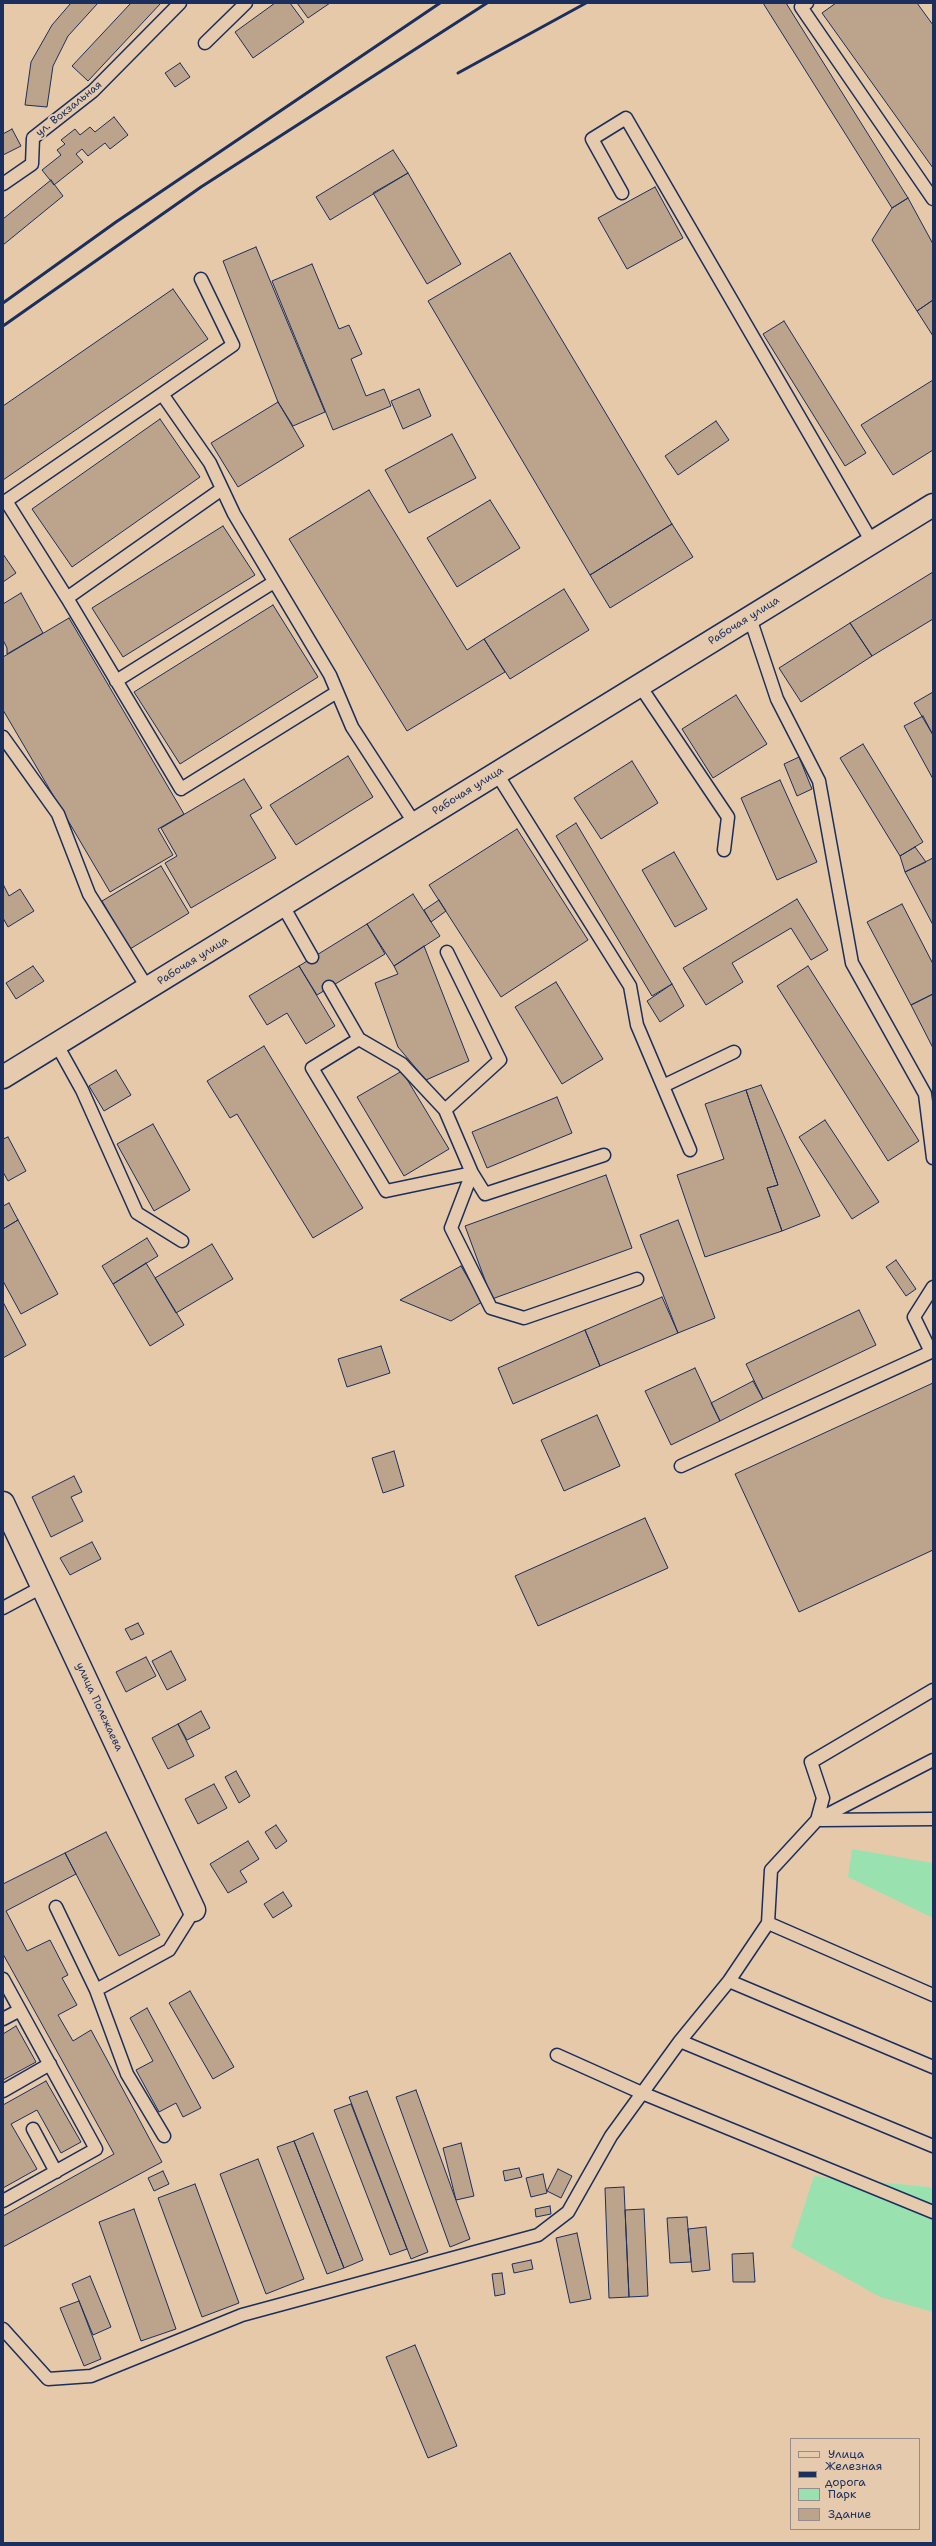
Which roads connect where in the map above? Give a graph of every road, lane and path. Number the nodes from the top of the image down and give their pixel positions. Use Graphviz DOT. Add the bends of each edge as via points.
graph roads {
  1 [pos="180,3"];
  2 [pos="246,3"];
  3 [pos="807,3"];
  4 [pos="204,43"];
  5 [pos="3,184"];
  6 [pos="622,193"];
  7 [pos="933,199"];
  8 [pos="201,279"];
  9 [pos="162,394"];
  10 [pos="222,489"];
  11 [pos="5,502"];
  12 [pos="933,505"];
  13 [pos="872,542"];
  14 [pos="274,582"];
  15 [pos="67,598"];
  16 [pos="750,618"];
  17 [pos="116,681"];
  18 [pos="640,686"];
  19 [pos="337,692"];
  20 [pos="3,737"];
  21 [pos="497,774"];
  22 [pos="415,824"];
  23 [pos="724,850"];
  24 [pos="283,906"];
  25 [pos="447,952"];
  26 [pos="312,957"];
  27 [pos="329,987"];
  28 [pos="148,989"];
  29 [pos="359,1039"];
  30 [pos="57,1045"];
  31 [pos="734,1052"];
  32 [pos="3,1077"];
  33 [pos="663,1086"];
  34 [pos="446,1110"];
  35 [pos="690,1150"];
  36 [pos="604,1155"];
  37 [pos="933,1158"];
  38 [pos="472,1173"];
  39 [pos="182,1241"];
  40 [pos="637,1279"];
  41 [pos="933,1288"];
  42 [pos="932,1351"];
  43 [pos="682,1466"];
  44 [pos="3,1504"];
  45 [pos="42,1587"];
  46 [pos="3,1608"];
  47 [pos="933,1690"];
  48 [pos="933,1760"];
  49 [pos="933,1819"];
  50 [pos="818,1820"];
  51 [pos="56,1907"];
  52 [pos="194,1910"];
  53 [pos="768,1923"];
  54 [pos="3,1979"];
  55 [pos="729,1982"];
  56 [pos="96,1990"];
  57 [pos="933,1995"];
  58 [pos="20,2010"];
  59 [pos="3,2019"];
  60 [pos="680,2042"];
  61 [pos="557,2055"];
  62 [pos="50,2064"];
  63 [pos="933,2067"];
  64 [pos="3,2091"];
  65 [pos="642,2093"];
  66 [pos="33,2129"];
  67 [pos="164,2136"];
  68 [pos="933,2146"];
  69 [pos="56,2172"];
  70 [pos="3,2201"];
  71 [pos="933,2212"];
  72 [pos="3,2329"];
  1 -- 5 [label="lane, ул. Вокзальная" via="93,91 33,138 32,164"];
  2 -- 4 [label="lane"];
  3 -- 7 [label="lane" via="801,7"];
  6 -- 13 [label="lane" via="592,139 626,118"];
  8 -- 9 [label="lane" via="233,345"];
  9 -- 10 [label="lane" via="210,463"];
  9 -- 11 [label="lane"];
  10 -- 14 [label="lane"];
  10 -- 15 [label="lane"];
  11 -- 15 [label="lane"];
  12 -- 13 [label="street, Рабочая улица"];
  13 -- 16 [label="street, Рабочая улица"];
  14 -- 17 [label="lane"];
  14 -- 19 [label="lane" via="330,675"];
  15 -- 17 [label="lane"];
  16 -- 18 [label="street, Рабочая улица"];
  16 -- 37 [label="lane" via="777,700 819,782 852,963 925,1094"];
  17 -- 19 [label="lane" via="181,789"];
  18 -- 21 [label="street, Рабочая улица"];
  18 -- 23 [label="lane" via="728,817"];
  19 -- 22 [label="lane" via="352,727"];
  20 -- 28 [label="lane" via="58,814 89,894"];
  21 -- 22 [label="street, Рабочая улица"];
  21 -- 33 [label="lane" via="630,986 637,1025"];
  22 -- 24 [label="street, Рабочая улица"];
  24 -- 26 [label="lane"];
  24 -- 28 [label="street, Рабочая улица"];
  25 -- 34 [label="lane" via="500,1060"];
  27 -- 29 [label="lane"];
  28 -- 30 [label="street, Рабочая улица"];
  29 -- 34 [label="lane" via="402,1064"];
  29 -- 38 [label="lane" via="312,1068 386,1190"];
  30 -- 32 [label="street, Рабочая улица"];
  30 -- 39 [label="lane" via="82,1090 137,1213"];
  31 -- 33 [label="lane"];
  33 -- 35 [label="lane"];
  34 -- 38 [label="lane"];
  36 -- 38 [label="lane" via="485,1194"];
  38 -- 40 [label="lane" via="451,1228 491,1308 524,1318"];
  41 -- 42 [label="lane" via="914,1317"];
  42 -- 43 [label="lane"];
  44 -- 45 [label="street, улица Полежаева"];
  45 -- 46 [label="lane"];
  45 -- 52 [label="street, улица Полежаева"];
  47 -- 50 [label="lane" via="811,1762 823,1798"];
  48 -- 50 [label="lane"];
  49 -- 50 [label="lane"];
  50 -- 53 [label="lane" via="771,1870"];
  51 -- 56 [label="lane"];
  52 -- 56 [label="lane" via="169,1950"];
  53 -- 55 [label="lane"];
  53 -- 57 [label="lane"];
  54 -- 58 [label="lane"];
  55 -- 60 [label="lane"];
  55 -- 63 [label="lane"];
  56 -- 67 [label="lane" via="127,2074"];
  58 -- 59 [label="lane"];
  58 -- 62 [label="lane"];
  60 -- 65 [label="lane"];
  60 -- 68 [label="lane"];
  61 -- 65 [label="lane"];
  62 -- 64 [label="lane"];
  62 -- 69 [label="lane" via="96,2149"];
  65 -- 71 [label="lane"];
  65 -- 72 [label="lane" via="611,2136 568,2212 538,2235 242,2315 90,2376 48,2379"];
  66 -- 69 [label="lane"];
  69 -- 70 [label="lane"];
}
